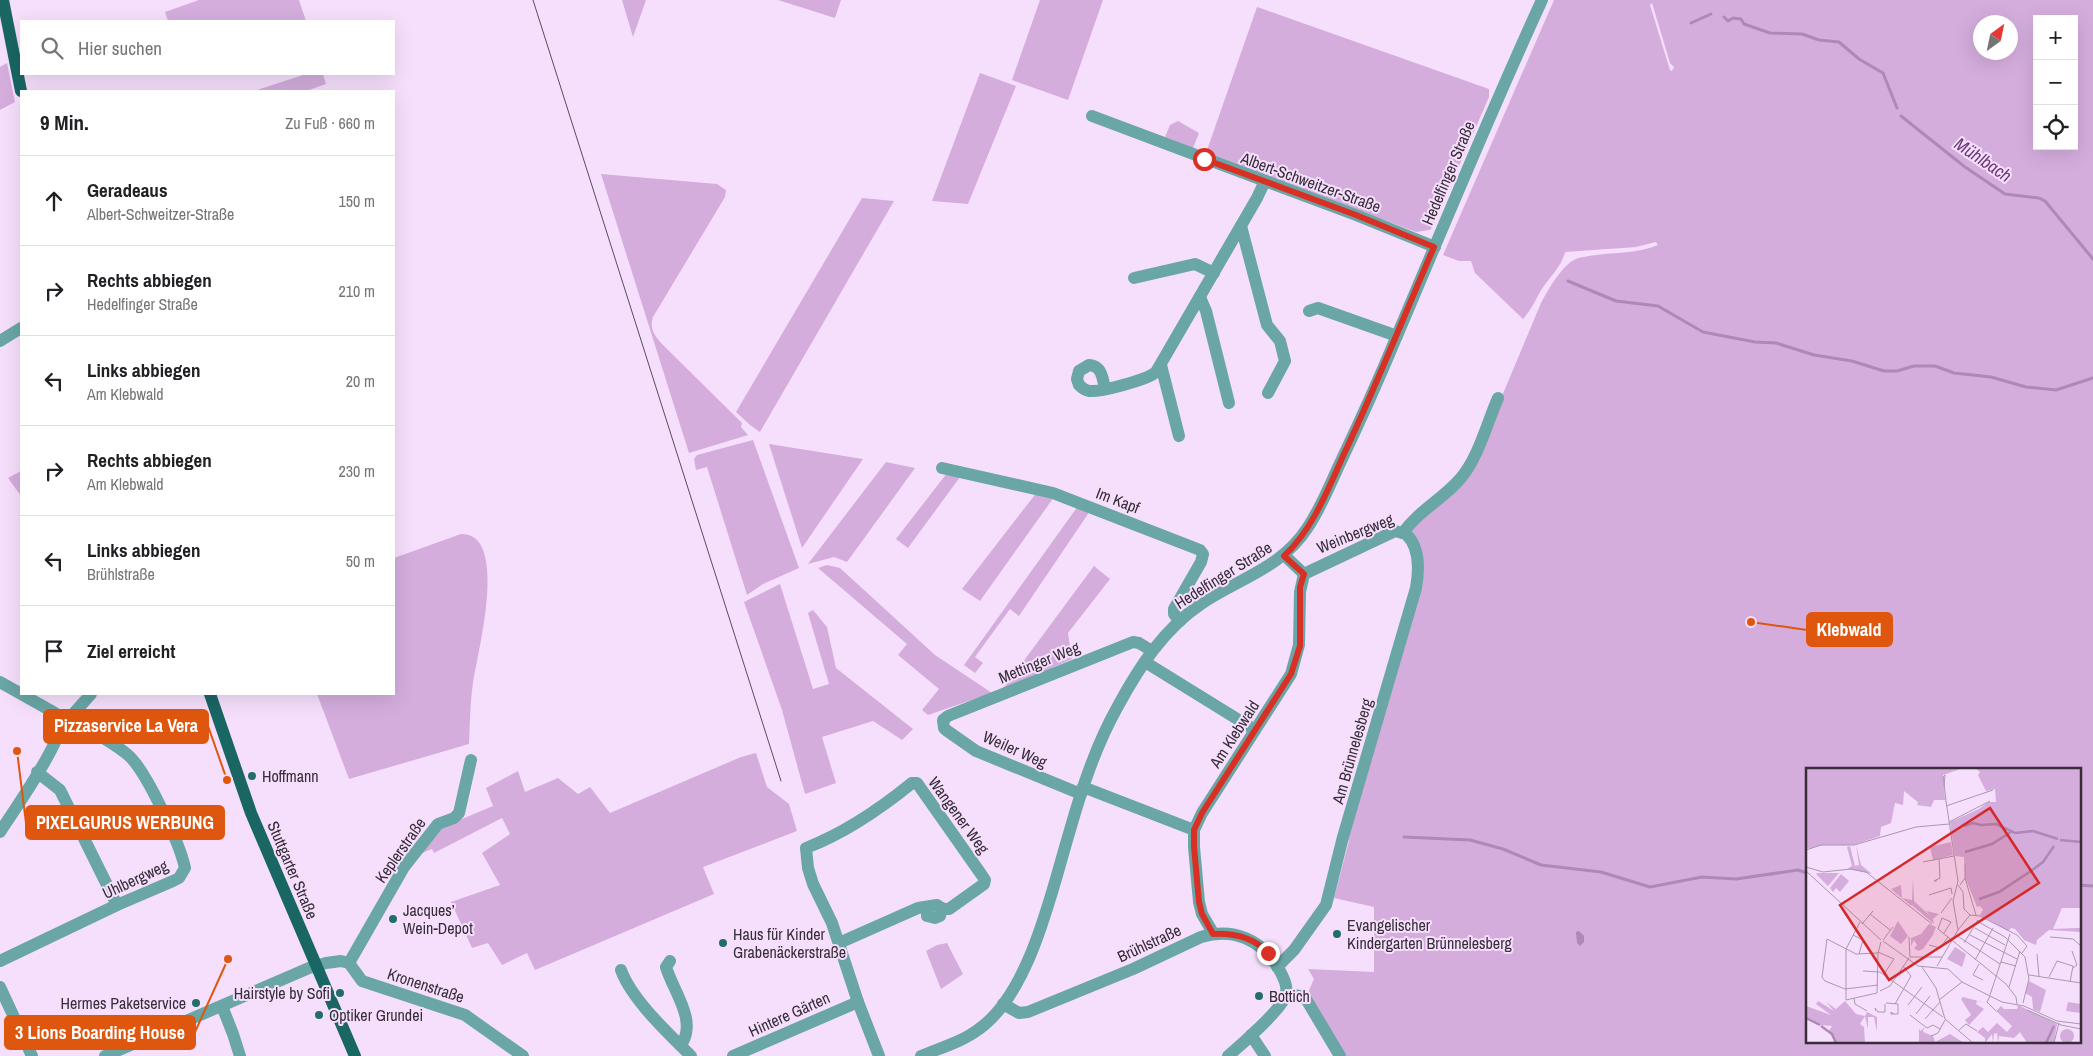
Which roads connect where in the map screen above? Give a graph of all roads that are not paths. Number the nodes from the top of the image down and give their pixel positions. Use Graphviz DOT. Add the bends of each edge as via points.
graph roads {
  1 [pos="3,0"];
  2 [pos="1542,0"];
  3 [pos="21,90"];
  4 [pos="1092,116"];
  5 [pos="1265,181"];
  6 [pos="1241,226"];
  7 [pos="1434,247"];
  8 [pos="1214,273"];
  9 [pos="1134,278"];
  10 [pos="1200,297"];
  11 [pos="1309,311"];
  12 [pos="20,329"];
  13 [pos="1397,336"];
  14 [pos="0,341"];
  15 [pos="1161,365"];
  16 [pos="1105,388"];
  17 [pos="1268,393"];
  18 [pos="1498,398"];
  19 [pos="1229,403"];
  20 [pos="1179,436"];
  21 [pos="942,468"];
  22 [pos="1404,533"];
  23 [pos="1284,556"];
  24 [pos="1304,574"];
  25 [pos="1180,620"];
  26 [pos="1149,657"];
  27 [pos="0,682"];
  28 [pos="20,693"];
  29 [pos="23,695"];
  30 [pos="91,695"];
  31 [pos="210,695"];
  32 [pos="74,713"];
  33 [pos="62,722"];
  34 [pos="943,724"];
  35 [pos="1255,730"];
  36 [pos="471,760"];
  37 [pos="37,772"];
  38 [pos="1082,791"];
  39 [pos="1194,830"];
  40 [pos="0,832"];
  41 [pos="117,906"];
  42 [pos="1213,934"];
  43 [pos="839,943"];
  44 [pos="0,961"];
  45 [pos="670,961"];
  46 [pos="349,963"];
  47 [pos="316,965"];
  48 [pos="1277,967"];
  49 [pos="621,970"];
  50 [pos="0,987"];
  51 [pos="1286,994"];
  52 [pos="858,1002"];
  53 [pos="1003,1004"];
  54 [pos="222,1006"];
  55 [pos="1251,1035"];
  56 [pos="681,1045"];
  57 [pos="949,1051"];
  58 [pos="32,1056"];
  59 [pos="105,1056"];
  60 [pos="240,1056"];
  61 [pos="355,1056"];
  62 [pos="523,1056"];
  63 [pos="691,1056"];
  64 [pos="733,1056"];
  65 [pos="879,1056"];
  66 [pos="921,1056"];
  67 [pos="1228,1056"];
  68 [pos="1264,1056"];
  69 [pos="1340,1056"];
  1 -- 3 [label="main road"];
  2 -- 7 [label="street, Hedelfinger Straße"];
  4 -- 5 [label="street, Albert-Schweitzer-Straße"];
  5 -- 6 [label="street"];
  5 -- 7 [label="street, Albert-Schweitzer-Straße"];
  6 -- 8 [label="street"];
  6 -- 17 [label="street" via="1267,325 1280,340 1286,361"];
  7 -- 13 [label="street, Hedelfinger Straße"];
  8 -- 9 [label="street" via="1195,264"];
  8 -- 10 [label="street"];
  10 -- 15 [label="street"];
  10 -- 19 [label="street"];
  11 -- 13 [label="street" via="1320,308"];
  12 -- 14 [label="street"];
  13 -- 23 [label="street, Hedelfinger Straße" via="1314,517"];
  15 -- 16 [label="street" via="1149,378"];
  15 -- 20 [label="street"];
  18 -- 22 [label="street, Weinbergweg" via="1464,475 1413,520"];
  21 -- 25 [label="street, Im Kapf" via="1053,492 1200,550 1203,554 1201,562 1174,609"];
  22 -- 24 [label="street, Weinbergweg" via="1392,532"];
  22 -- 48 [label="street, Am Brünnelesberg" via="1415,547 1416,585 1327,902 1294,950"];
  23 -- 24 [label="street"];
  23 -- 25 [label="street, Hedelfinger Straße" via="1206,601"];
  24 -- 35 [label="street, Am Klebwald" via="1300,587 1300,646 1295,664"];
  25 -- 26 [label="street, Hedelfinger Straße"];
  26 -- 34 [label="street, Mettinger Weg" via="1136,642 1127,644 948,716"];
  26 -- 35 [label="street, Mettinger Weg"];
  26 -- 38 [label="street, Hedelfinger Straße" via="1116,708"];
  27 -- 28 [label="street"];
  29 -- 33 [label="street" via="54,713"];
  30 -- 32 [label="street"];
  31 -- 47 [label="main road, Stuttgarter Straße" via="250,813"];
  32 -- 33 [label="street"];
  32 -- 41 [label="street, Uhlbergweg" via="89,729 135,761 184,862 185,868 179,878"];
  33 -- 37 [label="street"];
  34 -- 38 [label="street, Weiler Weg" via="946,730 976,751"];
  35 -- 39 [label="street, Am Klebwald"];
  36 -- 46 [label="street, Keplerstraße" via="459,813 438,824 404,867"];
  37 -- 40 [label="street"];
  37 -- 41 [label="street" via="60,790"];
  38 -- 39 [label="street, Weiler Weg"];
  38 -- 53 [label="street, Hedelfinger Straße" via="1030,954"];
  39 -- 42 [label="street, Am Klebwald" via="1199,902"];
  41 -- 44 [label="street, Uhlbergweg"];
  42 -- 48 [label="street, Brühlstraße" via="1227,933 1253,942 1266,950"];
  42 -- 53 [label="street, Brühlstraße" via="1028,1012 1019,1013"];
  43 -- 43 [label="street, Wangener Weg" via="813,884 806,848 863,819 917,782 985,880 982,886 949,909 942,908 940,916 927,916 927,908 918,908"];
  43 -- 52 [label="street"];
  45 -- 56 [label="street" via="666,967 686,1017 686,1036"];
  46 -- 47 [label="street"];
  46 -- 62 [label="street, Kronenstraße" via="362,981 465,1015"];
  47 -- 54 [label="street"];
  47 -- 61 [label="main road, Stuttgarter Straße"];
  48 -- 51 [label="street, Brühlstraße" via="1285,982"];
  49 -- 56 [label="street" via="626,982"];
  50 -- 58 [label="street"];
  51 -- 55 [label="street"];
  51 -- 69 [label="street" via="1306,999"];
  52 -- 64 [label="street, Hintere Gärten"];
  52 -- 65 [label="street"];
  53 -- 57 [label="street, Hedelfinger Straße" via="981,1028"];
  54 -- 59 [label="street"];
  54 -- 60 [label="street"];
  55 -- 67 [label="street"];
  55 -- 68 [label="street"];
  56 -- 63 [label="street"];
  57 -- 66 [label="street, Hedelfinger Straße"];
}
